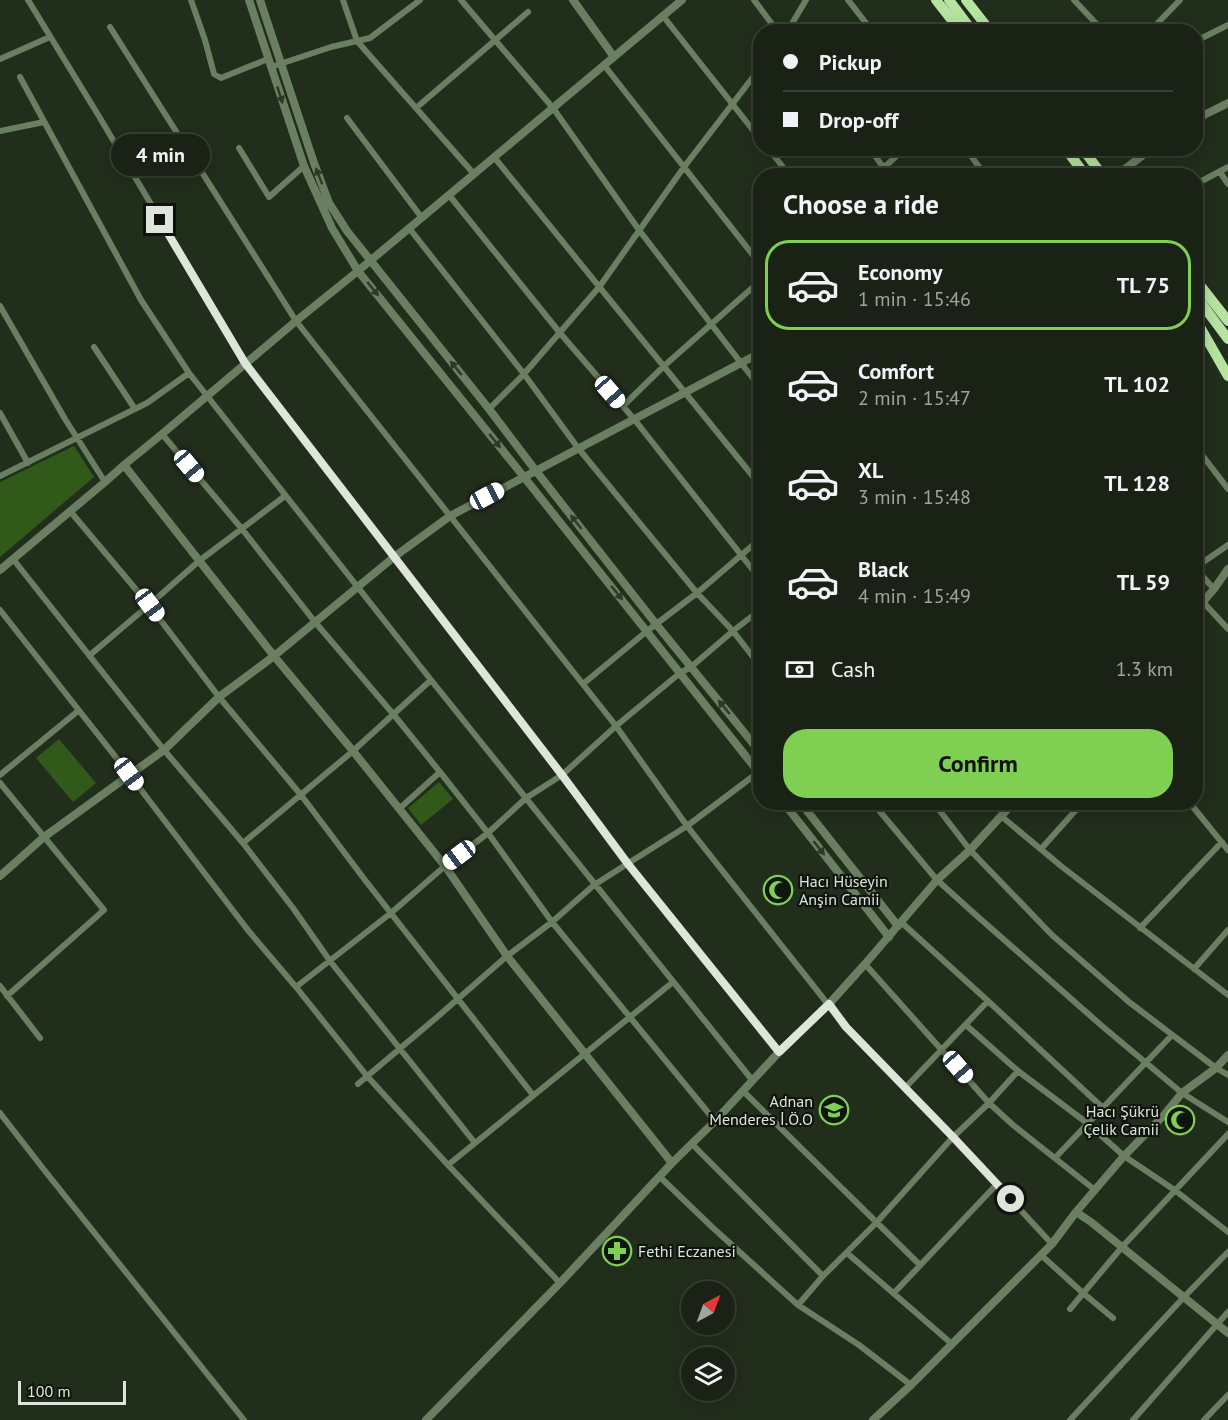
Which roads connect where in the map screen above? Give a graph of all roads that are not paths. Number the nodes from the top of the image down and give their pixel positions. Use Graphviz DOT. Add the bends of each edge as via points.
graph roads {
  1 [pos="28,0"];
  2 [pos="191,0"];
  3 [pos="249,0"];
  4 [pos="260,0"];
  5 [pos="343,0"];
  6 [pos="420,0"];
  7 [pos="461,0"];
  8 [pos="573,0"];
  9 [pos="682,0"];
  10 [pos="754,0"];
  11 [pos="806,0"];
  12 [pos="848,0"];
  13 [pos="936,0"];
  14 [pos="949,0"];
  15 [pos="966,0"];
  16 [pos="973,0"];
  17 [pos="1074,0"];
  18 [pos="1175,2"];
  19 [pos="528,12"];
  20 [pos="663,16"];
  21 [pos="772,24"];
  22 [pos="792,24"];
  23 [pos="867,24"];
  24 [pos="955,24"];
  25 [pos="967,24"];
  26 [pos="985,24"];
  27 [pos="986,24"];
  28 [pos="1096,24"];
  29 [pos="1156,24"];
  30 [pos="1228,26"];
  31 [pos="110,27"];
  32 [pos="50,37"];
  33 [pos="1203,38"];
  34 [pos="495,40"];
  35 [pos="357,41"];
  36 [pos="614,57"];
  37 [pos="0,59"];
  38 [pos="270,63"];
  39 [pos="281,64"];
  40 [pos="604,65"];
  41 [pos="20,77"];
  42 [pos="753,78"];
  43 [pos="1228,103"];
  44 [pos="733,105"];
  45 [pos="416,108"];
  46 [pos="553,108"];
  47 [pos="1203,116"];
  48 [pos="347,118"];
  49 [pos="44,123"];
  50 [pos="0,130"];
  51 [pos="753,130"];
  52 [pos="239,148"];
  53 [pos="774,156"];
  54 [pos="875,156"];
  55 [pos="896,156"];
  56 [pos="1142,156"];
  57 [pos="494,157"];
  58 [pos="304,166"];
  59 [pos="684,167"];
  60 [pos="884,167"];
  61 [pos="1228,167"];
  62 [pos="784,168"];
  63 [pos="1126,168"];
  64 [pos="1220,171"];
  65 [pos="474,174"];
  66 [pos="1203,180"];
  67 [pos="1228,184"];
  68 [pos="449,195"];
  69 [pos="422,218"];
  70 [pos="410,228"];
  71 [pos="639,230"];
  72 [pos="753,255"];
  73 [pos="370,260"];
  74 [pos="358,271"];
  75 [pos="600,286"];
  76 [pos="753,287"];
  77 [pos="1203,289"];
  78 [pos="1203,305"];
  79 [pos="0,306"];
  80 [pos="296,321"];
  81 [pos="1228,321"];
  82 [pos="710,324"];
  83 [pos="1203,328"];
  84 [pos="1203,331"];
  85 [pos="560,333"];
  86 [pos="1228,339"];
  87 [pos="94,347"];
  88 [pos="753,357"];
  89 [pos="1228,361"];
  90 [pos="245,363"];
  91 [pos="741,363"];
  92 [pos="664,366"];
  93 [pos="189,373"];
  94 [pos="524,375"];
  95 [pos="1228,376"];
  96 [pos="753,378"];
  97 [pos="686,392"];
  98 [pos="207,395"];
  99 [pos="623,406"];
  100 [pos="489,408"];
  101 [pos="135,409"];
  102 [pos="0,413"];
  103 [pos="634,419"];
  104 [pos="162,434"];
  105 [pos="77,438"];
  106 [pos="578,448"];
  107 [pos="1203,456"];
  108 [pos="28,462"];
  109 [pos="124,465"];
  110 [pos="536,471"];
  111 [pos="0,476"];
  112 [pos="753,476"];
  113 [pos="524,477"];
  114 [pos="105,482"];
  115 [pos="1228,489"];
  116 [pos="285,496"];
  117 [pos="70,511"];
  118 [pos="450,516"];
  119 [pos="242,529"];
  120 [pos="1228,545"];
  121 [pos="753,546"];
  122 [pos="742,556"];
  123 [pos="394,557"];
  124 [pos="14,559"];
  125 [pos="199,561"];
  126 [pos="1203,563"];
  127 [pos="1228,569"];
  128 [pos="0,570"];
  129 [pos="753,570"];
  130 [pos="1203,576"];
  131 [pos="357,588"];
  132 [pos="1214,589"];
  133 [pos="697,593"];
  134 [pos="1203,602"];
  135 [pos="150,605"];
  136 [pos="0,610"];
  137 [pos="753,615"];
  138 [pos="315,622"];
  139 [pos="656,624"];
  140 [pos="1228,629"];
  141 [pos="647,631"];
  142 [pos="733,631"];
  143 [pos="90,655"];
  144 [pos="274,656"];
  145 [pos="753,657"];
  146 [pos="691,666"];
  147 [pos="680,672"];
  148 [pos="431,680"];
  149 [pos="583,684"];
  150 [pos="219,697"];
  151 [pos="78,711"];
  152 [pos="394,715"];
  153 [pos="616,726"];
  154 [pos="753,743"];
  155 [pos="164,750"];
  156 [pos="353,751"];
  157 [pos="753,763"];
  158 [pos="440,772"];
  159 [pos="129,774"];
  160 [pos="0,775"];
  161 [pos="562,775"];
  162 [pos="753,777"];
  163 [pos="0,783"];
  164 [pos="301,795"];
  165 [pos="526,798"];
  166 [pos="399,809"];
  167 [pos="789,810"];
  168 [pos="806,810"];
  169 [pos="879,810"];
  170 [pos="939,810"];
  171 [pos="1005,810"];
  172 [pos="1076,810"];
  173 [pos="1195,810"];
  174 [pos="1001,816"];
  175 [pos="687,826"];
  176 [pos="488,833"];
  177 [pos="44,837"];
  178 [pos="1222,842"];
  179 [pos="243,843"];
  180 [pos="1041,849"];
  181 [pos="970,850"];
  182 [pos="1228,850"];
  183 [pos="628,864"];
  184 [pos="445,866"];
  185 [pos="0,876"];
  186 [pos="937,879"];
  187 [pos="594,885"];
  188 [pos="391,913"];
  189 [pos="552,922"];
  190 [pos="899,924"];
  191 [pos="1140,927"];
  192 [pos="1228,930"];
  193 [pos="888,937"];
  194 [pos="507,956"];
  195 [pos="330,961"];
  196 [pos="866,964"];
  197 [pos="1194,969"];
  198 [pos="673,982"];
  199 [pos="0,986"];
  200 [pos="297,987"];
  201 [pos="1228,995"];
  202 [pos="7,996"];
  203 [pos="459,999"];
  204 [pos="988,1001"];
  205 [pos="829,1004"];
  206 [pos="630,1018"];
  207 [pos="966,1025"];
  208 [pos="1172,1035"];
  209 [pos="40,1038"];
  210 [pos="399,1050"];
  211 [pos="942,1050"];
  212 [pos="779,1052"];
  213 [pos="585,1053"];
  214 [pos="1228,1055"];
  215 [pos="1145,1062"];
  216 [pos="1216,1068"];
  217 [pos="1018,1071"];
  218 [pos="1228,1075"];
  219 [pos="367,1076"];
  220 [pos="753,1081"];
  221 [pos="358,1084"];
  222 [pos="905,1088"];
  223 [pos="743,1091"];
  224 [pos="1182,1093"];
  225 [pos="533,1095"];
  226 [pos="989,1102"];
  227 [pos="1102,1107"];
  228 [pos="0,1113"];
  229 [pos="715,1121"];
  230 [pos="1228,1122"];
  231 [pos="1087,1123"];
  232 [pos="1228,1134"];
  233 [pos="953,1137"];
  234 [pos="475,1143"];
  235 [pos="692,1144"];
  236 [pos="1124,1156"];
  237 [pos="1055,1158"];
  238 [pos="672,1163"];
  239 [pos="448,1165"];
  240 [pos="660,1178"];
  241 [pos="997,1184"];
  242 [pos="1095,1190"];
  243 [pos="1176,1191"];
  244 [pos="1076,1212"];
  245 [pos="877,1222"];
  246 [pos="1228,1232"];
  247 [pos="1052,1244"];
  248 [pos="1122,1247"];
  249 [pos="847,1252"];
  250 [pos="1228,1252"];
  251 [pos="1041,1255"];
  252 [pos="920,1265"];
  253 [pos="823,1276"];
  254 [pos="560,1283"];
  255 [pos="894,1293"];
  256 [pos="1083,1293"];
  257 [pos="1184,1297"];
  258 [pos="798,1305"];
  259 [pos="1070,1309"];
  260 [pos="1228,1312"];
  261 [pos="1113,1318"];
  262 [pos="1216,1324"];
  263 [pos="1228,1333"];
  264 [pos="952,1344"];
  265 [pos="911,1385"];
  266 [pos="1228,1395"];
  267 [pos="244,1420"];
  268 [pos="426,1420"];
  269 [pos="873,1420"];
  270 [pos="1070,1420"];
  271 [pos="1133,1420"];
  272 [pos="1204,1420"];
  1 -- 32 [label="street"];
  2 -- 38 [label="street" via="214,74 221,78"];
  3 -- 38 [label="street"];
  4 -- 39 [label="street"];
  5 -- 35 [label="street"];
  6 -- 35 [label="street" via="370,38"];
  7 -- 34 [label="street"];
  8 -- 36 [label="street"];
  9 -- 20 [label="street"];
  10 -- 21 [label="street"];
  11 -- 22 [label="street"];
  12 -- 23 [label="street"];
  13 -- 24 [label="highway"];
  14 -- 25 [label="highway"];
  15 -- 26 [label="highway"];
  16 -- 27 [label="highway"];
  17 -- 28 [label="street"];
  18 -- 29 [label="street"];
  19 -- 34 [label="street"];
  20 -- 36 [label="street"];
  20 -- 44 [label="street"];
  30 -- 33 [label="street"];
  31 -- 80 [label="street"];
  32 -- 37 [label="street"];
  32 -- 90 [label="street"];
  34 -- 45 [label="street"];
  34 -- 46 [label="street"];
  35 -- 39 [label="street"];
  35 -- 45 [label="street"];
  36 -- 40 [label="street"];
  38 -- 39 [label="street"];
  38 -- 58 [label="street, one-way"];
  73 -- 39 [label="street, one-way" via="329,203"];
  40 -- 46 [label="street"];
  40 -- 59 [label="street"];
  41 -- 49 [label="street"];
  42 -- 44 [label="street"];
  43 -- 47 [label="street"];
  44 -- 51 [label="street"];
  44 -- 59 [label="street"];
  45 -- 65 [label="street"];
  46 -- 57 [label="street"];
  46 -- 71 [label="street"];
  48 -- 69 [label="street"];
  49 -- 50 [label="street"];
  49 -- 93 [label="street" via="141,300"];
  52 -- 58 [label="street" via="268,197"];
  53 -- 62 [label="street"];
  54 -- 60 [label="street"];
  55 -- 60 [label="street"];
  56 -- 63 [label="street"];
  57 -- 65 [label="street"];
  57 -- 75 [label="street"];
  58 -- 74 [label="street" via="332,228"];
  59 -- 71 [label="street"];
  59 -- 72 [label="street"];
  61 -- 64 [label="street"];
  64 -- 66 [label="street"];
  64 -- 67 [label="street"];
  65 -- 68 [label="street"];
  68 -- 69 [label="street"];
  68 -- 85 [label="street"];
  69 -- 70 [label="street"];
  70 -- 73 [label="street"];
  70 -- 94 [label="street"];
  71 -- 75 [label="street"];
  71 -- 82 [label="street"];
  73 -- 74 [label="street"];
  100 -- 73 [label="street, one-way"];
  74 -- 80 [label="street"];
  74 -- 113 [label="street, one-way"];
  75 -- 85 [label="street"];
  75 -- 92 [label="street"];
  76 -- 82 [label="street"];
  77 -- 81 [label="highway"];
  78 -- 86 [label="highway"];
  79 -- 105 [label="street"];
  80 -- 90 [label="street"];
  80 -- 118 [label="street"];
  82 -- 91 [label="street"];
  82 -- 92 [label="street"];
  83 -- 89 [label="highway"];
  84 -- 95 [label="highway"];
  85 -- 94 [label="street"];
  85 -- 99 [label="street"];
  87 -- 101 [label="street"];
  88 -- 91 [label="street"];
  90 -- 98 [label="street"];
  90 -- 123 [label="street"];
  91 -- 96 [label="street"];
  91 -- 97 [label="street"];
  92 -- 97 [label="street"];
  92 -- 99 [label="street"];
  93 -- 98 [label="street"];
  93 -- 101 [label="street"];
  94 -- 100 [label="street"];
  94 -- 106 [label="street"];
  97 -- 103 [label="street"];
  97 -- 112 [label="street"];
  98 -- 104 [label="street"];
  98 -- 116 [label="street"];
  99 -- 103 [label="street"];
  100 -- 110 [label="street"];
  101 -- 105 [label="street"];
  102 -- 108 [label="street"];
  103 -- 106 [label="street"];
  103 -- 122 [label="street"];
  104 -- 109 [label="street"];
  104 -- 119 [label="street"];
  105 -- 108 [label="street"];
  105 -- 114 [label="street"];
  106 -- 110 [label="street"];
  106 -- 133 [label="street"];
  107 -- 115 [label="street"];
  108 -- 111 [label="street"];
  109 -- 114 [label="street"];
  109 -- 125 [label="street"];
  110 -- 113 [label="street"];
  139 -- 110 [label="street, one-way"];
  113 -- 118 [label="street"];
  113 -- 141 [label="street, one-way"];
  114 -- 117 [label="street"];
  116 -- 119 [label="street"];
  116 -- 131 [label="street"];
  117 -- 124 [label="street"];
  117 -- 135 [label="street"];
  118 -- 123 [label="street"];
  118 -- 149 [label="street"];
  119 -- 125 [label="street"];
  119 -- 138 [label="street"];
  120 -- 126 [label="street"];
  121 -- 122 [label="street"];
  122 -- 129 [label="street"];
  122 -- 133 [label="street"];
  123 -- 131 [label="street"];
  123 -- 161 [label="street"];
  124 -- 128 [label="street"];
  124 -- 143 [label="street"];
  125 -- 135 [label="street"];
  125 -- 144 [label="street"];
  127 -- 132 [label="street"];
  130 -- 132 [label="street"];
  131 -- 138 [label="street"];
  131 -- 148 [label="street"];
  132 -- 134 [label="street"];
  133 -- 139 [label="street"];
  133 -- 142 [label="street"];
  134 -- 140 [label="street"];
  135 -- 143 [label="street"];
  135 -- 150 [label="street"];
  136 -- 151 [label="street"];
  137 -- 142 [label="street"];
  138 -- 144 [label="street"];
  138 -- 152 [label="street"];
  139 -- 141 [label="street"];
  139 -- 146 [label="street"];
  141 -- 147 [label="street"];
  141 -- 149 [label="street"];
  142 -- 145 [label="street"];
  142 -- 146 [label="street"];
  143 -- 155 [label="street"];
  144 -- 150 [label="street"];
  144 -- 156 [label="street"];
  146 -- 147 [label="street"];
  154 -- 146 [label="street, one-way"];
  147 -- 153 [label="street"];
  147 -- 157 [label="street"];
  148 -- 152 [label="street"];
  148 -- 165 [label="street"];
  149 -- 153 [label="street"];
  150 -- 155 [label="street"];
  150 -- 164 [label="street"];
  151 -- 159 [label="street"];
  151 -- 160 [label="street"];
  152 -- 156 [label="street"];
  152 -- 158 [label="street"];
  153 -- 161 [label="street"];
  153 -- 175 [label="street"];
  155 -- 159 [label="street"];
  155 -- 179 [label="street"];
  156 -- 164 [label="street"];
  156 -- 166 [label="street"];
  158 -- 166 [label="street"];
  158 -- 176 [label="street"];
  159 -- 177 [label="street"];
  159 -- 200 [label="street" via="247,929"];
  161 -- 165 [label="street"];
  161 -- 183 [label="street"];
  162 -- 175 [label="street"];
  163 -- 177 [label="street"];
  164 -- 179 [label="street"];
  164 -- 188 [label="street"];
  165 -- 176 [label="street"];
  165 -- 187 [label="street"];
  166 -- 184 [label="street"];
  167 -- 193 [label="street, one-way"];
  168 -- 190 [label="street"];
  169 -- 186 [label="street"];
  170 -- 181 [label="street"];
  171 -- 174 [label="street"];
  172 -- 180 [label="street"];
  173 -- 178 [label="street"];
  174 -- 180 [label="street"];
  174 -- 181 [label="street"];
  175 -- 183 [label="street"];
  175 -- 205 [label="street"];
  176 -- 184 [label="street"];
  176 -- 189 [label="street"];
  177 -- 185 [label="street"];
  177 -- 202 [label="street" via="104,910"];
  178 -- 182 [label="street"];
  178 -- 191 [label="street"];
  179 -- 195 [label="street"];
  180 -- 191 [label="street"];
  181 -- 186 [label="street"];
  181 -- 208 [label="street" via="1052,935"];
  183 -- 187 [label="street"];
  183 -- 212 [label="street"];
  184 -- 188 [label="street"];
  184 -- 194 [label="street"];
  186 -- 190 [label="street"];
  186 -- 215 [label="street"];
  187 -- 189 [label="street"];
  187 -- 198 [label="street"];
  188 -- 195 [label="street"];
  188 -- 203 [label="street"];
  189 -- 194 [label="street"];
  189 -- 206 [label="street"];
  190 -- 193 [label="street"];
  190 -- 204 [label="street"];
  191 -- 197 [label="street"];
  192 -- 197 [label="street"];
  193 -- 196 [label="street"];
  194 -- 203 [label="street"];
  194 -- 213 [label="street"];
  195 -- 200 [label="street"];
  195 -- 210 [label="street"];
  196 -- 205 [label="street"];
  196 -- 211 [label="street"];
  197 -- 201 [label="street"];
  198 -- 206 [label="street"];
  198 -- 220 [label="street"];
  199 -- 202 [label="street"];
  200 -- 219 [label="street"];
  202 -- 209 [label="street"];
  203 -- 210 [label="street"];
  203 -- 225 [label="street"];
  204 -- 207 [label="street"];
  204 -- 227 [label="street"];
  205 -- 212 [label="street"];
  205 -- 222 [label="street"];
  206 -- 213 [label="street"];
  206 -- 229 [label="street"];
  207 -- 211 [label="street"];
  207 -- 217 [label="street"];
  208 -- 215 [label="street"];
  208 -- 216 [label="street"];
  210 -- 219 [label="street"];
  210 -- 234 [label="street"];
  211 -- 222 [label="street"];
  211 -- 226 [label="street"];
  212 -- 220 [label="street"];
  213 -- 225 [label="street"];
  213 -- 238 [label="street"];
  214 -- 216 [label="street"];
  215 -- 224 [label="street"];
  215 -- 227 [label="street"];
  216 -- 218 [label="street"];
  216 -- 224 [label="street"];
  217 -- 226 [label="street"];
  217 -- 231 [label="street"];
  219 -- 221 [label="street"];
  219 -- 239 [label="street"];
  220 -- 223 [label="street"];
  222 -- 233 [label="street"];
  223 -- 229 [label="street"];
  223 -- 245 [label="street"];
  224 -- 230 [label="street"];
  224 -- 236 [label="street"];
  225 -- 234 [label="street"];
  226 -- 233 [label="street"];
  226 -- 237 [label="street"];
  227 -- 231 [label="street"];
  228 -- 267 [label="street"];
  229 -- 235 [label="street"];
  231 -- 236 [label="street"];
  231 -- 237 [label="street"];
  232 -- 243 [label="street"];
  233 -- 241 [label="street"];
  233 -- 245 [label="street"];
  234 -- 239 [label="street"];
  235 -- 238 [label="street"];
  235 -- 253 [label="street"];
  236 -- 242 [label="street"];
  236 -- 243 [label="street"];
  237 -- 242 [label="street"];
  238 -- 240 [label="street"];
  239 -- 254 [label="street"];
  240 -- 254 [label="street"];
  240 -- 258 [label="street"];
  241 -- 247 [label="street"];
  241 -- 252 [label="street"];
  242 -- 244 [label="street"];
  243 -- 246 [label="street"];
  243 -- 248 [label="street"];
  244 -- 247 [label="street"];
  244 -- 248 [label="street"];
  245 -- 249 [label="street"];
  245 -- 252 [label="street"];
  247 -- 251 [label="street"];
  248 -- 256 [label="street"];
  248 -- 257 [label="street"];
  249 -- 253 [label="street"];
  249 -- 255 [label="street"];
  250 -- 257 [label="street"];
  251 -- 256 [label="street"];
  251 -- 264 [label="street"];
  252 -- 255 [label="street"];
  253 -- 258 [label="street"];
  254 -- 268 [label="street"];
  255 -- 264 [label="street"];
  256 -- 259 [label="street"];
  256 -- 261 [label="street"];
  257 -- 262 [label="street"];
  257 -- 270 [label="street"];
  258 -- 265 [label="street"];
  260 -- 262 [label="street"];
  262 -- 263 [label="street"];
  262 -- 271 [label="street"];
  264 -- 265 [label="street"];
  265 -- 269 [label="street"];
  266 -- 272 [label="street"];
}
